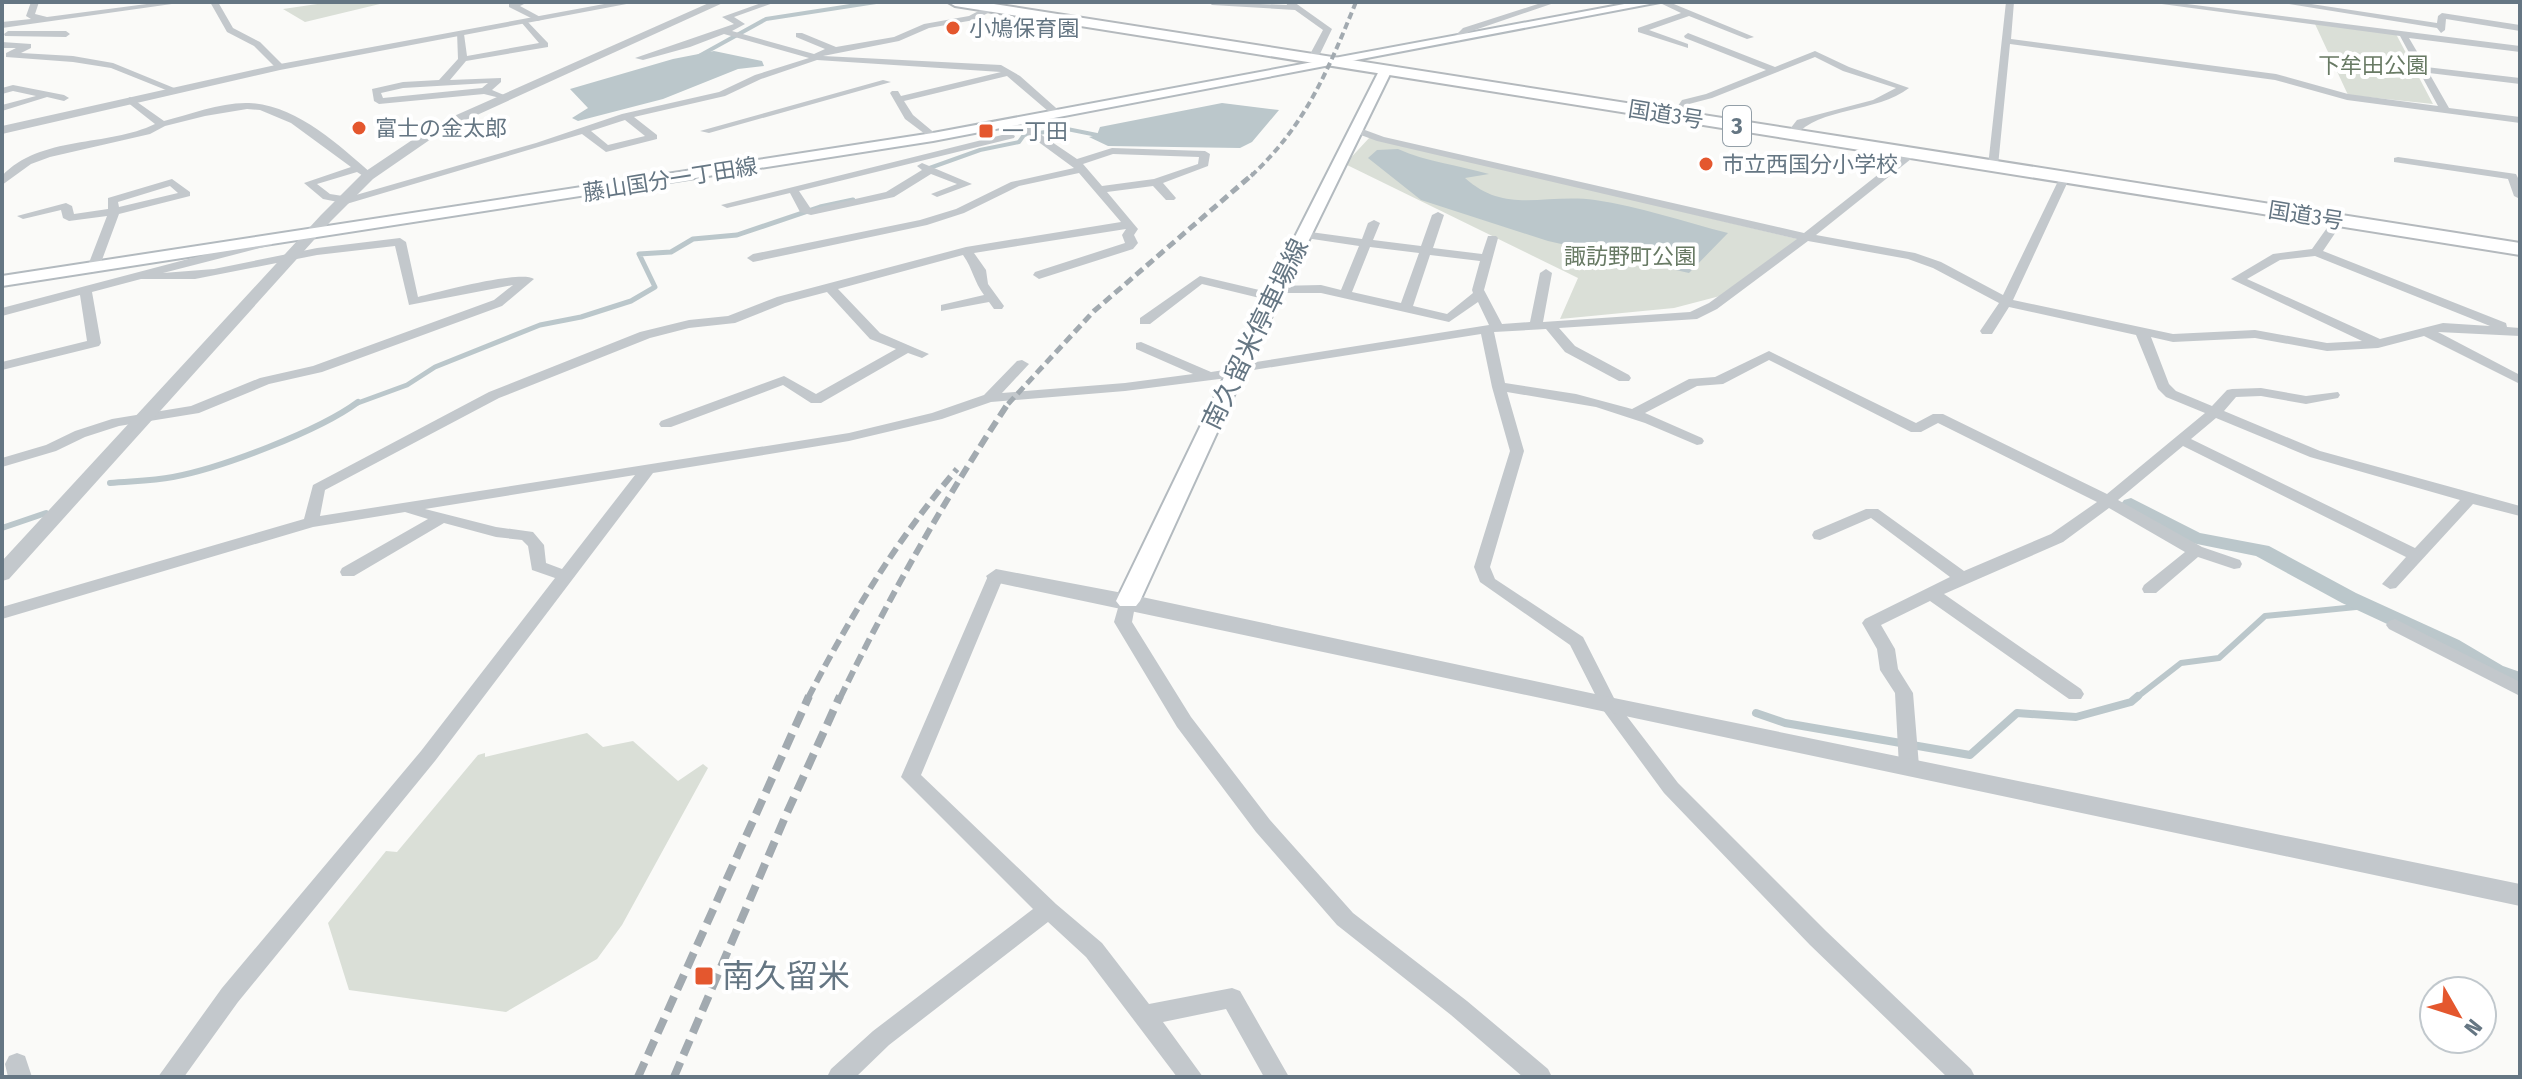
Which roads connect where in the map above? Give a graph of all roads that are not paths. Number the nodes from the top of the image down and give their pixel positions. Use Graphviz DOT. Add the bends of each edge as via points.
graph roads {
  1 [pos="35,2"];
  2 [pos="182,2"];
  3 [pos="214,2"];
  4 [pos="524,2"];
  5 [pos="630,2"];
  6 [pos="720,2"];
  7 [pos="772,2"];
  8 [pos="955,2"];
  9 [pos="1212,2"];
  10 [pos="1553,2"];
  11 [pos="1654,2"];
  12 [pos="1662,2"];
  13 [pos="2010,2"];
  14 [pos="2151,2"];
  15 [pos="2281,2"];
  16 [pos="982,5"];
  17 [pos="1293,5"];
  18 [pos="2334,6"];
  19 [pos="1689,13"];
  20 [pos="59,18"];
  21 [pos="540,19"];
  22 [pos="525,22"];
  23 [pos="2,25"];
  24 [pos="2440,26"];
  25 [pos="2520,28"];
  26 [pos="724,31"];
  27 [pos="2,34"];
  28 [pos="66,34"];
  29 [pos="460,34"];
  30 [pos="2403,34"];
  31 [pos="799,35"];
  32 [pos="1750,37"];
  33 [pos="1456,39"];
  34 [pos="2444,39"];
  35 [pos="2008,41"];
  36 [pos="2,45"];
  37 [pos="833,49"];
  38 [pos="2520,49"];
  39 [pos="640,58"];
  40 [pos="816,58"];
  41 [pos="1313,58"];
  42 [pos="463,59"];
  43 [pos="869,61"];
  44 [pos="1335,62"];
  45 [pos="280,67"];
  46 [pos="2422,69"];
  47 [pos="1386,70"];
  48 [pos="1775,70"];
  49 [pos="1010,72"];
  50 [pos="2520,81"];
  51 [pos="886,82"];
  52 [pos="442,83"];
  53 [pos="174,90"];
  54 [pos="2,91"];
  55 [pos="485,91"];
  56 [pos="47,95"];
  57 [pos="501,97"];
  58 [pos="64,98"];
  59 [pos="900,99"];
  60 [pos="130,100"];
  61 [pos="2,108"];
  62 [pos="2445,110"];
  63 [pos="1059,115"];
  64 [pos="626,116"];
  65 [pos="1676,116"];
  66 [pos="2520,120"];
  67 [pos="1018,122"];
  68 [pos="162,124"];
  69 [pos="1354,129"];
  70 [pos="2,130"];
  71 [pos="583,130"];
  72 [pos="705,131"];
  73 [pos="1791,134"];
  74 [pos="1010,136"];
  75 [pos="935,137"];
  76 [pos="947,150"];
  77 [pos="1912,153"];
  78 [pos="906,160"];
  79 [pos="2398,160"];
  80 [pos="1079,166"];
  81 [pos="1993,166"];
  82 [pos="931,169"];
  83 [pos="364,172"];
  84 [pos="2065,177"];
  85 [pos="2,182"];
  86 [pos="1156,182"];
  87 [pos="793,189"];
  88 [pos="1101,189"];
  89 [pos="2519,190"];
  90 [pos="937,194"];
  91 [pos="1170,198"];
  92 [pos="344,200"];
  93 [pos="727,205"];
  94 [pos="114,212"];
  95 [pos="1438,215"];
  96 [pos="23,216"];
  97 [pos="2338,220"];
  98 [pos="1374,223"];
  99 [pos="1129,224"];
  100 [pos="312,234"];
  101 [pos="1303,235"];
  102 [pos="1805,237"];
  103 [pos="1492,238"];
  104 [pos="278,239"];
  105 [pos="1366,243"];
  106 [pos="2520,249"];
  107 [pos="1426,250"];
  108 [pos="966,251"];
  109 [pos="2316,252"];
  110 [pos="291,257"];
  111 [pos="753,258"];
  112 [pos="1487,258"];
  113 [pos="93,268"];
  114 [pos="1546,273"];
  115 [pos="137,275"];
  116 [pos="1039,275"];
  117 [pos="2,281"];
  118 [pos="830,287"];
  119 [pos="85,290"];
  120 [pos="1274,294"];
  121 [pos="1345,294"];
  122 [pos="1478,296"];
  123 [pos="2006,302"];
  124 [pos="946,308"];
  125 [pos="1406,308"];
  126 [pos="2,312"];
  127 [pos="1145,321"];
  128 [pos="1543,325"];
  129 [pos="1492,328"];
  130 [pos="1987,331"];
  131 [pos="2142,332"];
  132 [pos="2427,332"];
  133 [pos="2517,332"];
  134 [pos="2378,344"];
  135 [pos="1141,346"];
  136 [pos="907,348"];
  137 [pos="922,354"];
  138 [pos="1022,364"];
  139 [pos="2,366"];
  140 [pos="1236,371"];
  141 [pos="1212,377"];
  142 [pos="1624,378"];
  143 [pos="2520,380"];
  144 [pos="1499,387"];
  145 [pos="2333,395"];
  146 [pos="989,398"];
  147 [pos="2215,412"];
  148 [pos="1635,413"];
  149 [pos="141,420"];
  150 [pos="666,424"];
  151 [pos="2181,440"];
  152 [pos="1697,441"];
  153 [pos="2,463"];
  154 [pos="647,470"];
  155 [pos="2470,498"];
  156 [pos="2108,501"];
  157 [pos="402,508"];
  158 [pos="2520,511"];
  159 [pos="442,518"];
  160 [pos="311,522"];
  161 [pos="1820,535"];
  162 [pos="2196,551"];
  163 [pos="2418,556"];
  164 [pos="2234,564"];
  165 [pos="348,572"];
  166 [pos="2,574"];
  167 [pos="566,576"];
  168 [pos="996,576"];
  169 [pos="1962,578"];
  170 [pos="2390,584"];
  171 [pos="2150,589"];
  172 [pos="1931,593"];
  173 [pos="1128,601"];
  174 [pos="2,613"];
  175 [pos="2395,625"];
  176 [pos="2520,690"];
  177 [pos="2075,694"];
  178 [pos="1609,705"];
  179 [pos="1909,766"];
  180 [pos="2520,895"];
  181 [pos="1048,910"];
  182 [pos="1146,1015"];
  183 [pos="170,1077"];
  184 [pos="839,1077"];
  185 [pos="1191,1077"];
  186 [pos="1277,1077"];
  187 [pos="1540,1077"];
  188 [pos="1963,1077"];
  1 -- 20 [label="street" via="30,16"];
  2 -- 20 [label="street"];
  3 -- 45 [label="street" via="230,30 257,44"];
  4 -- 21 [label="street" via="512,5"];
  5 -- 21 [label="street"];
  6 -- 57 [label="street"];
  7 -- 26 [label="street" via="726,17 741,24"];
  8 -- 16 [label="highway, 国道3号 / 3"];
  9 -- 17 [label="street"];
  10 -- 33 [label="street" via="1484,23"];
  11 -- 33 [label="main road, 藤山国分一丁田線"];
  12 -- 19 [label="street"];
  13 -- 35 [label="street"];
  14 -- 30 [label="street"];
  15 -- 18 [label="street"];
  16 -- 37 [label="street" via="971,18 927,26 896,39"];
  16 -- 41 [label="highway, 国道3号 / 3"];
  17 -- 41 [label="street" via="1328,29"];
  18 -- 24 [label="street"];
  19 -- 32 [label="street"];
  19 -- 48 [label="street" via="1641,30"];
  20 -- 23 [label="street"];
  21 -- 22 [label="street"];
  22 -- 29 [label="street"];
  22 -- 42 [label="street" via="545,45"];
  24 -- 25 [label="street" via="2442,16"];
  24 -- 34 [label="street"];
  26 -- 39 [label="street"];
  26 -- 40 [label="street"];
  27 -- 28 [label="street"];
  29 -- 42 [label="street"];
  29 -- 45 [label="street"];
  30 -- 34 [label="street"];
  30 -- 46 [label="street"];
  31 -- 37 [label="street"];
  33 -- 44 [label="main road, 藤山国分一丁田線"];
  34 -- 38 [label="street"];
  35 -- 62 [label="street" via="2276,77 2347,97"];
  35 -- 81 [label="street"];
  36 -- 53 [label="street" via="28,46 9,55 113,66"];
  37 -- 40 [label="street"];
  40 -- 43 [label="street"];
  40 -- 64 [label="street" via="722,94"];
  41 -- 44 [label="highway, 国道3号 / 3"];
  42 -- 52 [label="street"];
  43 -- 49 [label="street" via="989,66"];
  43 -- 51 [label="street"];
  44 -- 47 [label="highway, 国道3号 / 3"];
  44 -- 63 [label="main road, 藤山国分一丁田線"];
  45 -- 53 [label="street"];
  46 -- 50 [label="street"];
  46 -- 62 [label="street"];
  47 -- 65 [label="highway, 国道3号 / 3"];
  47 -- 69 [label="main road, 南久留米停車場線"];
  48 -- 65 [label="street" via="1685,102"];
  48 -- 73 [label="street" via="1815,54 1904,88 1876,102 1801,122"];
  49 -- 59 [label="street"];
  49 -- 63 [label="street"];
  51 -- 59 [label="street"];
  51 -- 72 [label="street"];
  52 -- 55 [label="street" via="498,80"];
  52 -- 55 [label="street" via="375,91 379,101"];
  53 -- 60 [label="street"];
  54 -- 56 [label="street"];
  55 -- 57 [label="street"];
  56 -- 58 [label="street"];
  56 -- 61 [label="street"];
  57 -- 83 [label="street"];
  59 -- 75 [label="street" via="909,117"];
  60 -- 68 [label="street"];
  60 -- 70 [label="street"];
  62 -- 66 [label="street"];
  63 -- 67 [label="main road, 藤山国分一丁田線"];
  64 -- 71 [label="street"];
  64 -- 71 [label="street" via="653,137 606,149"];
  65 -- 73 [label="highway, 国道3号 / 3"];
  67 -- 75 [label="main road, 藤山国分一丁田線"];
  67 -- 80 [label="street"];
  68 -- 83 [label="street" via="250,106 285,117 327,141"];
  68 -- 85 [label="street" via="48,155 17,168"];
  69 -- 101 [label="main road, 南久留米停車場線"];
  69 -- 102 [label="street"];
  71 -- 92 [label="street"];
  73 -- 77 [label="highway, 国道3号 / 3"];
  74 -- 76 [label="street"];
  75 -- 76 [label="street"];
  75 -- 100 [label="main road, 藤山国分一丁田線"];
  76 -- 78 [label="street"];
  77 -- 81 [label="highway, 国道3号 / 3"];
  77 -- 102 [label="street"];
  78 -- 82 [label="street"];
  78 -- 87 [label="street"];
  79 -- 89 [label="street" via="2512,176"];
  80 -- 86 [label="street" via="1112,151 1205,154 1203,166"];
  80 -- 88 [label="street"];
  80 -- 111 [label="street" via="1015,184 923,223"];
  81 -- 84 [label="highway, 国道3号 / 3"];
  82 -- 87 [label="street" via="890,195 811,212 804,210"];
  82 -- 90 [label="street" via="967,184"];
  83 -- 92 [label="street"];
  83 -- 92 [label="street" via="309,183 327,197"];
  84 -- 97 [label="highway, 国道3号 / 3"];
  84 -- 123 [label="street"];
  86 -- 88 [label="street"];
  86 -- 91 [label="street"];
  87 -- 93 [label="street"];
  88 -- 99 [label="street"];
  92 -- 100 [label="street"];
  94 -- 94 [label="street" via="186,194 172,182 112,200"];
  94 -- 96 [label="street" via="69,218 66,206"];
  94 -- 113 [label="street"];
  95 -- 107 [label="street"];
  97 -- 106 [label="highway, 国道3号 / 3"];
  97 -- 109 [label="street"];
  98 -- 105 [label="street"];
  99 -- 108 [label="street"];
  99 -- 116 [label="street" via="1129,246"];
  100 -- 104 [label="main road, 藤山国分一丁田線"];
  100 -- 110 [label="street"];
  101 -- 105 [label="street"];
  101 -- 120 [label="main road, 南久留米停車場線"];
  102 -- 123 [label="street" via="1911,256"];
  102 -- 128 [label="street" via="1739,289 1692,316"];
  103 -- 112 [label="street"];
  104 -- 113 [label="main road, 藤山国分一丁田線"];
  104 -- 115 [label="street"];
  105 -- 107 [label="street"];
  105 -- 121 [label="street"];
  107 -- 112 [label="street"];
  107 -- 125 [label="street"];
  108 -- 118 [label="street"];
  108 -- 124 [label="street" via="996,302"];
  109 -- 133 [label="street"];
  109 -- 134 [label="street" via="2277,257 2237,279"];
  110 -- 115 [label="street" via="216,273 159,279"];
  110 -- 149 [label="street"];
  110 -- 149 [label="street" via="400,242 413,302 528,279 498,303 401,339 265,381 194,410"];
  112 -- 122 [label="street"];
  113 -- 117 [label="main road, 藤山国分一丁田線"];
  114 -- 128 [label="street"];
  115 -- 119 [label="street"];
  118 -- 136 [label="street" via="875,336"];
  118 -- 160 [label="street" via="730,320 645,335 494,395 318,488"];
  119 -- 126 [label="street"];
  119 -- 139 [label="street" via="94,343"];
  120 -- 121 [label="street" via="1321,289"];
  120 -- 127 [label="street" via="1200,280"];
  120 -- 140 [label="main road, 南久留米停車場線"];
  121 -- 125 [label="street"];
  122 -- 125 [label="street" via="1449,318"];
  122 -- 129 [label="street"];
  123 -- 130 [label="street"];
  123 -- 131 [label="street"];
  128 -- 129 [label="street"];
  128 -- 142 [label="street" via="1570,349"];
  129 -- 140 [label="street"];
  129 -- 144 [label="street"];
  131 -- 134 [label="street" via="2173,338 2255,334 2327,347"];
  131 -- 147 [label="street" via="2163,386"];
  132 -- 133 [label="street" via="2443,327"];
  132 -- 134 [label="street"];
  132 -- 143 [label="street"];
  135 -- 141 [label="street"];
  136 -- 137 [label="street"];
  136 -- 150 [label="street" via="816,400 784,380"];
  138 -- 146 [label="street"];
  140 -- 141 [label="street"];
  140 -- 173 [label="main road, 南久留米停車場線"];
  141 -- 146 [label="street"];
  144 -- 148 [label="street" via="1543,390"];
  144 -- 178 [label="street" via="1517,451 1482,567 1488,582 1577,641"];
  145 -- 147 [label="street" via="2306,400 2232,393"];
  146 -- 154 [label="street" via="849,437"];
  147 -- 151 [label="street"];
  147 -- 155 [label="street" via="2315,454"];
  148 -- 152 [label="street"];
  148 -- 156 [label="street" via="1694,382 1718,381 1769,355 1916,429 1938,417"];
  149 -- 153 [label="street" via="117,422"];
  149 -- 166 [label="street"];
  151 -- 156 [label="street"];
  151 -- 163 [label="street"];
  154 -- 157 [label="street"];
  154 -- 167 [label="street"];
  155 -- 158 [label="street"];
  155 -- 163 [label="street"];
  156 -- 162 [label="street"];
  156 -- 169 [label="street" via="2057,538"];
  157 -- 159 [label="street"];
  157 -- 160 [label="street"];
  159 -- 165 [label="street"];
  159 -- 167 [label="street" via="527,536 536,545 538,566"];
  160 -- 174 [label="street"];
  161 -- 169 [label="street" via="1872,512"];
  162 -- 164 [label="street"];
  162 -- 171 [label="street"];
  163 -- 170 [label="street"];
  167 -- 183 [label="street"];
  168 -- 173 [label="street"];
  168 -- 181 [label="street" via="911,777"];
  169 -- 172 [label="street"];
  172 -- 177 [label="street"];
  172 -- 179 [label="street" via="1871,623 1904,693"];
  173 -- 178 [label="street"];
  173 -- 187 [label="street" via="1123,622 1184,722 1263,826 1345,919"];
  175 -- 176 [label="street"];
  178 -- 179 [label="street"];
  178 -- 188 [label="street" via="1671,788"];
  179 -- 180 [label="street"];
  181 -- 182 [label="street" via="1094,950"];
  181 -- 184 [label="street" via="881,1038"];
  182 -- 185 [label="street"];
  182 -- 186 [label="street" via="1232,998"];
}
